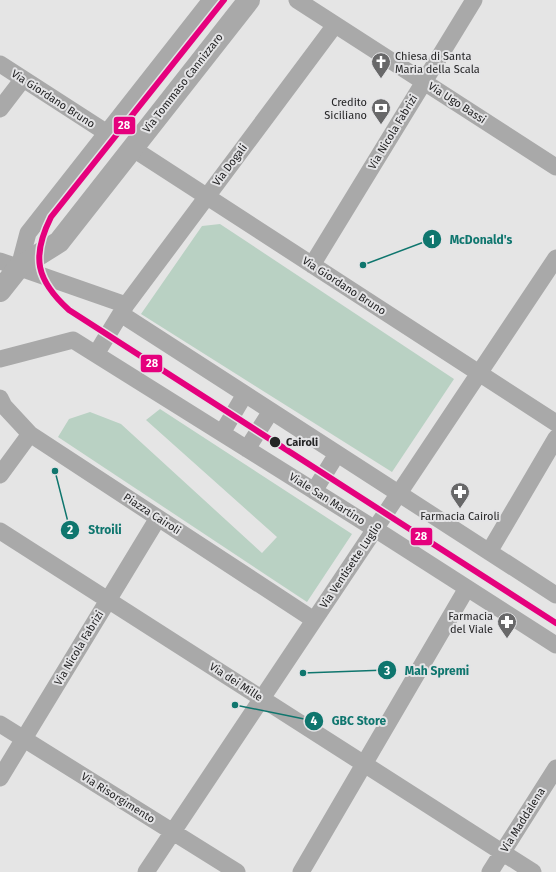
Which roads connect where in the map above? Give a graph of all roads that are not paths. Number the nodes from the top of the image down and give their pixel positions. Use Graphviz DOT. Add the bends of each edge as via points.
graph roads {
  1 [pos="212,0"];
  2 [pos="249,0"];
  3 [pos="297,0"];
  4 [pos="474,0"];
  5 [pos="335,24"];
  6 [pos="0,64"];
  7 [pos="23,79"];
  8 [pos="424,81"];
  9 [pos="0,109"];
  10 [pos="107,133"];
  11 [pos="132,148"];
  12 [pos="556,167"];
  13 [pos="206,197"];
  14 [pos="556,258"];
  15 [pos="9,264"];
  16 [pos="312,265"];
  17 [pos="0,291"];
  18 [pos="124,310"];
  19 [pos="96,354"];
  20 [pos="0,358"];
  21 [pos="479,373"];
  22 [pos="245,394"];
  23 [pos="1,403"];
  24 [pos="271,411"];
  25 [pos="556,423"];
  26 [pos="222,433"];
  27 [pos="30,434"];
  28 [pos="556,438"];
  29 [pos="247,449"];
  30 [pos="338,454"];
  31 [pos="0,474"];
  32 [pos="314,491"];
  33 [pos="399,494"];
  34 [pos="158,518"];
  35 [pos="375,529"];
  36 [pos="0,530"];
  37 [pos="489,552"];
  38 [pos="467,588"];
  39 [pos="556,595"];
  40 [pos="108,600"];
  41 [pos="314,620"];
  42 [pos="556,645"];
  43 [pos="262,698"];
  44 [pos="0,724"];
  45 [pos="24,739"];
  46 [pos="364,764"];
  47 [pos="556,768"];
  48 [pos="0,778"];
  49 [pos="172,832"];
  50 [pos="503,853"];
  51 [pos="146,872"];
  52 [pos="237,872"];
  53 [pos="301,872"];
  54 [pos="490,872"];
  55 [pos="533,872"];
  1 -- 10 [label="street, Via Tommaso Cannizzaro"];
  2 -- 11 [label="street, Via Tommaso Cannizzaro"];
  3 -- 5 [label="street, Via Ugo Bassi"];
  4 -- 8 [label="street, Via Nicola Fabrizi"];
  5 -- 8 [label="street, Via Ugo Bassi"];
  5 -- 13 [label="street, Via Dogali"];
  6 -- 7 [label="street, Via Giordano Bruno"];
  7 -- 9 [label="street"];
  7 -- 10 [label="street, Via Giordano Bruno"];
  8 -- 12 [label="street, Via Ugo Bassi"];
  8 -- 16 [label="street, Via Nicola Fabrizi"];
  10 -- 15 [label="street, Via Tommaso Cannizzaro" via="28,233"];
  11 -- 13 [label="street, Via Giordano Bruno"];
  11 -- 15 [label="street, Via Tommaso Cannizzaro" via="59,242"];
  13 -- 16 [label="street, Via Giordano Bruno"];
  13 -- 18 [label="street, Via Dogali"];
  14 -- 21 [label="street, Via Ventisette Luglio"];
  15 -- 17 [label="street, Via Tommaso Cannizzaro"];
  15 -- 18 [label="street"];
  16 -- 21 [label="street, Via Giordano Bruno"];
  18 -- 19 [label="street, Via Dogali"];
  18 -- 22 [label="street"];
  19 -- 20 [label="street, Viale San Martino" via="73,340"];
  19 -- 26 [label="street, Viale San Martino"];
  21 -- 25 [label="street, Via Giordano Bruno"];
  21 -- 33 [label="street, Via Ventisette Luglio"];
  22 -- 24 [label="street"];
  22 -- 26 [label="street"];
  23 -- 27 [label="street, Piazza Cairoli"];
  24 -- 29 [label="street"];
  24 -- 30 [label="street"];
  26 -- 29 [label="street, Viale San Martino"];
  27 -- 31 [label="street"];
  27 -- 34 [label="street, Piazza Cairoli"];
  28 -- 37 [label="street"];
  29 -- 32 [label="street, Viale San Martino"];
  30 -- 32 [label="street"];
  30 -- 33 [label="street"];
  32 -- 35 [label="street, Viale San Martino"];
  33 -- 35 [label="street, Via Ventisette Luglio"];
  33 -- 37 [label="street"];
  34 -- 40 [label="street, Via Nicola Fabrizi"];
  34 -- 41 [label="street, Piazza Cairoli"];
  35 -- 38 [label="street, Viale San Martino"];
  35 -- 41 [label="street, Via Ventisette Luglio"];
  36 -- 40 [label="street, Via dei Mille"];
  37 -- 39 [label="street"];
  38 -- 42 [label="street, Viale San Martino"];
  38 -- 46 [label="street"];
  40 -- 43 [label="street, Via dei Mille"];
  40 -- 45 [label="street, Via Nicola Fabrizi"];
  41 -- 43 [label="street, Via Ventisette Luglio"];
  43 -- 46 [label="street, Via dei Mille"];
  43 -- 49 [label="street, Via Ventisette Luglio"];
  44 -- 45 [label="street, Via Risorgimento"];
  45 -- 48 [label="street, Via Nicola Fabrizi"];
  45 -- 49 [label="street, Via Risorgimento"];
  46 -- 50 [label="street, Via dei Mille"];
  46 -- 53 [label="street"];
  47 -- 50 [label="street, Via Maddalena"];
  49 -- 51 [label="street, Via Ventisette Luglio"];
  49 -- 52 [label="street, Via Risorgimento"];
  50 -- 54 [label="street, Via Maddalena"];
  50 -- 55 [label="street, Via dei Mille"];
}
